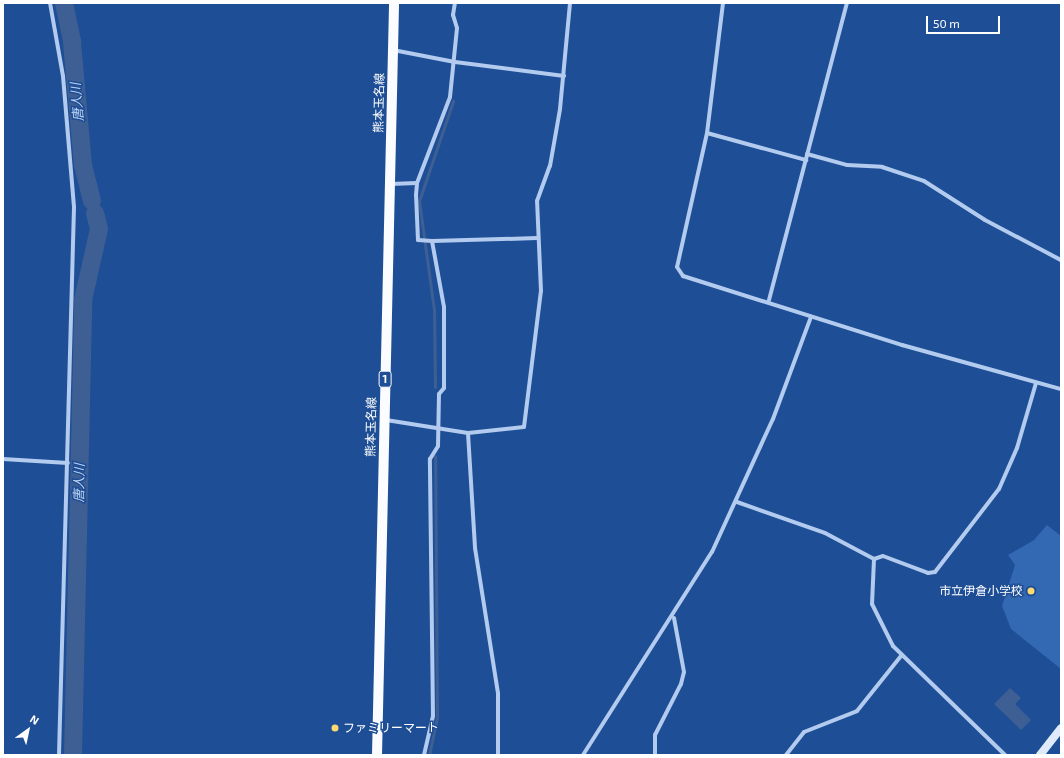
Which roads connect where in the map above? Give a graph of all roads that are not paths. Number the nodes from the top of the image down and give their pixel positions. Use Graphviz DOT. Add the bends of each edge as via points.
graph roads {
  1 [pos="50,3"];
  2 [pos="394,3"];
  3 [pos="455,3"];
  4 [pos="570,3"];
  5 [pos="723,3"];
  6 [pos="847,3"];
  7 [pos="393,50"];
  8 [pos="455,62"];
  9 [pos="564,76"];
  10 [pos="707,133"];
  11 [pos="807,154"];
  12 [pos="806,160"];
  13 [pos="417,183"];
  14 [pos="390,184"];
  15 [pos="537,238"];
  16 [pos="430,241"];
  17 [pos="1061,260"];
  18 [pos="768,300"];
  19 [pos="811,317"];
  20 [pos="1036,383"];
  21 [pos="1061,389"];
  22 [pos="383,419"];
  23 [pos="438,427"];
  24 [pos="468,433"];
  25 [pos="3,459"];
  26 [pos="68,463"];
  27 [pos="737,502"];
  28 [pos="874,559"];
  29 [pos="674,618"];
  30 [pos="900,656"];
  31 [pos="1061,728"];
  32 [pos="59,755"];
  33 [pos="377,755"];
  34 [pos="424,755"];
  35 [pos="498,755"];
  36 [pos="583,755"];
  37 [pos="654,755"];
  38 [pos="786,755"];
  39 [pos="1005,755"];
  40 [pos="1040,755"];
  1 -- 26 [label="street" via="63,76 74,207"];
  2 -- 7 [label="main road, 熊本玉名線 / 1"];
  3 -- 8 [label="street"];
  4 -- 9 [label="street" via="563,52"];
  5 -- 10 [label="street"];
  6 -- 11 [label="street"];
  7 -- 8 [label="street"];
  7 -- 14 [label="main road, 熊本玉名線 / 1"];
  8 -- 9 [label="street"];
  8 -- 13 [label="street" via="446,114"];
  9 -- 15 [label="street" via="550,166 537,201"];
  10 -- 12 [label="street"];
  10 -- 18 [label="street" via="677,267 684,276"];
  11 -- 12 [label="street"];
  11 -- 17 [label="street" via="847,165 882,167 924,181 985,220"];
  12 -- 18 [label="street"];
  13 -- 14 [label="street"];
  13 -- 16 [label="street" via="418,240"];
  14 -- 22 [label="main road, 熊本玉名線 / 1"];
  15 -- 16 [label="street"];
  15 -- 24 [label="street" via="541,292 524,427"];
  16 -- 23 [label="street" via="444,307 444,388 439,394"];
  18 -- 19 [label="street"];
  19 -- 20 [label="street"];
  19 -- 27 [label="street"];
  20 -- 21 [label="street"];
  20 -- 28 [label="street" via="1017,448 1000,488 942,567 928,573 889,558"];
  22 -- 23 [label="street"];
  22 -- 33 [label="main road, 熊本玉名線 / 1"];
  23 -- 24 [label="street"];
  23 -- 34 [label="street" via="438,446 430,459 432,716"];
  24 -- 35 [label="street" via="475,548 498,694"];
  25 -- 26 [label="street"];
  26 -- 32 [label="street"];
  27 -- 28 [label="street" via="825,533"];
  27 -- 29 [label="street"];
  28 -- 30 [label="street" via="872,604 876,617"];
  29 -- 36 [label="street"];
  29 -- 37 [label="street" via="684,672 681,684 655,735"];
  30 -- 38 [label="street" via="857,711 804,732"];
  30 -- 39 [label="street"];
  31 -- 40 [label="main road"];
}
